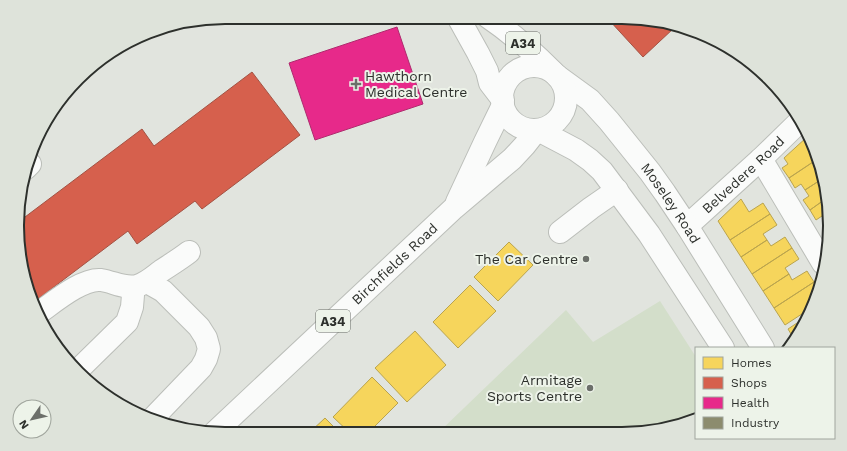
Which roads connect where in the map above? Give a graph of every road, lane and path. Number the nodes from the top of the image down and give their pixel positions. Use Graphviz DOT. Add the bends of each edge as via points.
graph roads {
  1 [pos="462,24"];
  2 [pos="498,24"];
  3 [pos="555,74"];
  4 [pos="503,103"];
  5 [pos="796,125"];
  6 [pos="537,130"];
  7 [pos="761,159"];
  8 [pos="617,190"];
  9 [pos="454,208"];
  10 [pos="686,226"];
  11 [pos="560,232"];
  12 [pos="189,252"];
  13 [pos="820,258"];
  14 [pos="138,284"];
  15 [pos="43,310"];
  16 [pos="722,347"];
  17 [pos="761,347"];
  18 [pos="82,366"];
  19 [pos="156,415"];
  20 [pos="220,427"];
  1 -- 4 [label="main road" via="487,71 490,83"];
  2 -- 3 [label="main road, Moseley Road / A34" via="533,52"];
  3 -- 4 [label="main road, A34" via="547,69 532,66 517,72 506,85"];
  3 -- 6 [label="main road, A34" via="564,87 565,106 555,122"];
  3 -- 10 [label="main road, Moseley Road" via="590,100 609,121 650,172"];
  4 -- 6 [label="main road" via="506,113 517,125"];
  4 -- 9 [label="main road, Birchfields Road / A34"];
  5 -- 7 [label="main road, Belvedere Road"];
  6 -- 8 [label="main road" via="590,160"];
  6 -- 9 [label="main road, Birchfields Road / A34" via="512,159"];
  7 -- 10 [label="main road, Belvedere Road"];
  7 -- 13 [label="main road"];
  8 -- 11 [label="main road"];
  8 -- 16 [label="main road" via="657,246"];
  9 -- 20 [label="main road, Birchfields Road / A34"];
  10 -- 17 [label="main road, Moseley Road"];
  12 -- 14 [label="main road"];
  14 -- 15 [label="main road" via="120,286 100,280 87,282"];
  14 -- 18 [label="main road" via="127,322"];
  14 -- 19 [label="main road" via="163,291 199,327 209,349 201,368"];
}
